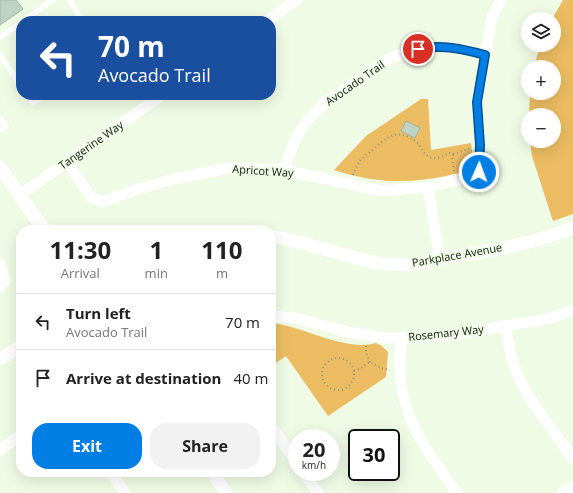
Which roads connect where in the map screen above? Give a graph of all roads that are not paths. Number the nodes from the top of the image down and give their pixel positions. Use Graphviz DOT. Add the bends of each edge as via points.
graph roads {
  1 [pos="53,0"];
  2 [pos="69,0"];
  3 [pos="297,0"];
  4 [pos="501,0"];
  5 [pos="30,16"];
  6 [pos="80,16"];
  7 [pos="274,16"];
  8 [pos="16,26"];
  9 [pos="0,37"];
  10 [pos="0,55"];
  11 [pos="485,55"];
  12 [pos="16,79"];
  13 [pos="155,100"];
  14 [pos="0,118"];
  15 [pos="0,130"];
  16 [pos="67,162"];
  17 [pos="0,167"];
  18 [pos="284,170"];
  19 [pos="428,187"];
  20 [pos="20,195"];
  21 [pos="39,224"];
  22 [pos="572,231"];
  23 [pos="276,237"];
  24 [pos="440,258"];
  25 [pos="0,264"];
  26 [pos="2,284"];
  27 [pos="573,310"];
  28 [pos="276,316"];
  29 [pos="505,325"];
  30 [pos="401,338"];
  31 [pos="16,347"];
  32 [pos="0,359"];
  33 [pos="276,433"];
  34 [pos="16,439"];
  35 [pos="0,450"];
  36 [pos="288,450"];
  37 [pos="573,459"];
  38 [pos="114,477"];
  39 [pos="215,477"];
  40 [pos="310,481"];
  41 [pos="573,486"];
  42 [pos="125,493"];
  43 [pos="226,493"];
  44 [pos="318,493"];
  45 [pos="457,493"];
  46 [pos="562,493"];
  1 -- 5 [label="lane"];
  2 -- 6 [label="lane"];
  3 -- 7 [label="street"];
  4 -- 11 [label="street" via="492,17"];
  8 -- 9 [label="lane"];
  10 -- 12 [label="lane"];
  11 -- 18 [label="street, Avocado Trail" via="456,48 428,47 408,51 389,59 326,102 308,120 295,140"];
  11 -- 19 [label="street, Apricot Way" via="477,102 479,172"];
  13 -- 16 [label="street, Tangerine Way"];
  14 -- 15 [label="lane" via="6,126"];
  16 -- 18 [label="street, Apricot Way" via="91,197 103,202 175,178 228,168"];
  16 -- 20 [label="street, Tangerine Way"];
  17 -- 20 [label="street"];
  18 -- 19 [label="street, Apricot Way" via="382,190"];
  19 -- 24 [label="street"];
  20 -- 21 [label="street"];
  22 -- 24 [label="street, Parkplace Avenue" via="480,253"];
  23 -- 24 [label="street, Parkplace Avenue" via="378,263 415,264"];
  25 -- 26 [label="street"];
  27 -- 29 [label="street, Rosemary Way" via="548,318"];
  28 -- 30 [label="street, Rosemary Way" via="296,318 348,332"];
  29 -- 30 [label="street, Rosemary Way" via="452,335"];
  29 -- 37 [label="street" via="521,382"];
  30 -- 45 [label="street" via="400,373 409,417 417,434"];
  31 -- 32 [label="street"];
  33 -- 36 [label="street"];
  34 -- 35 [label="street"];
  38 -- 42 [label="street"];
  39 -- 43 [label="street"];
  40 -- 44 [label="street"];
  41 -- 46 [label="street"];
}
